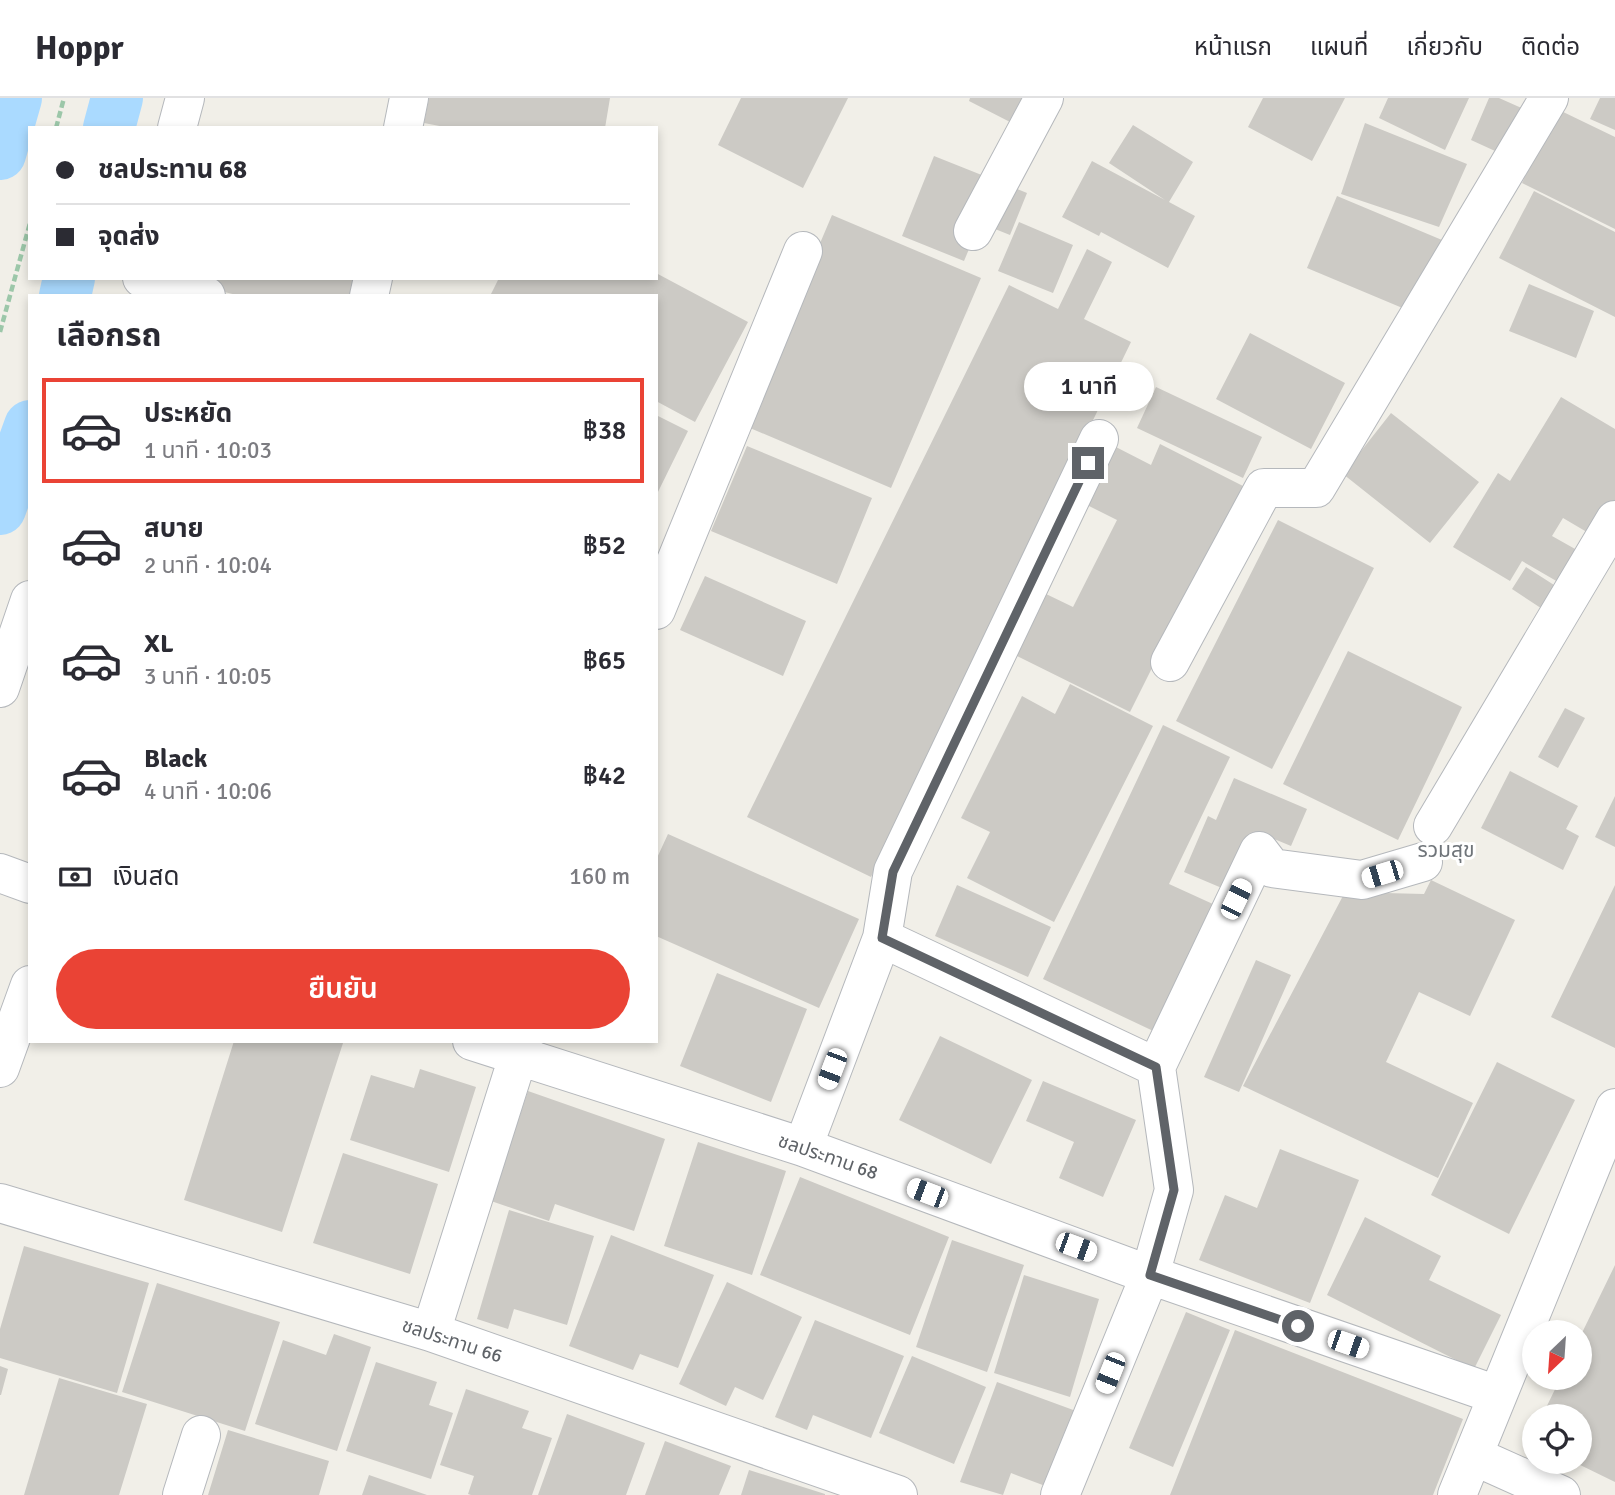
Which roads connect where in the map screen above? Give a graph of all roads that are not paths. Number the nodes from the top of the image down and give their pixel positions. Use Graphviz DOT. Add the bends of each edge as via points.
graph roads {
  1 [pos="185,98"];
  2 [pos="409,98"];
  3 [pos="1044,98"];
  4 [pos="1549,98"];
  5 [pos="178,126"];
  6 [pos="403,126"];
  7 [pos="973,231"];
  8 [pos="803,251"];
  9 [pos="147,280"];
  10 [pos="199,294"];
  11 [pos="1099,439"];
  12 [pos="1615,520"];
  13 [pos="658,605"];
  14 [pos="28,606"];
  15 [pos="1170,662"];
  16 [pos="0,688"];
  17 [pos="0,873"];
  18 [pos="28,883"];
  19 [pos="882,938"];
  20 [pos="28,991"];
  21 [pos="484,1043"];
  22 [pos="520,1049"];
  23 [pos="1156,1067"];
  24 [pos="0,1068"];
  25 [pos="1615,1108"];
  26 [pos="803,1147"];
  27 [pos="0,1203"];
  28 [pos="1150,1275"];
  29 [pos="431,1332"];
  30 [pos="1497,1395"];
  31 [pos="201,1435"];
  32 [pos="1474,1456"];
  33 [pos="182,1495"];
  34 [pos="898,1495"];
  35 [pos="1060,1495"];
  36 [pos="1458,1495"];
  37 [pos="1561,1495"];
  1 -- 5 [label="street"];
  2 -- 6 [label="street"];
  3 -- 7 [label="street"];
  4 -- 15 [label="street" via="1315,488 1264,488"];
  8 -- 13 [label="street"];
  9 -- 10 [label="street"];
  11 -- 19 [label="street" via="893,872"];
  12 -- 23 [label="street" via="1428,844 1362,880 1272,868 1259,851"];
  14 -- 16 [label="street"];
  17 -- 18 [label="street"];
  19 -- 23 [label="street"];
  19 -- 26 [label="street"];
  20 -- 24 [label="street"];
  21 -- 22 [label="street, ชลประทาน 68"];
  22 -- 26 [label="street, ชลประทาน 68"];
  22 -- 29 [label="street"];
  23 -- 28 [label="street" via="1174,1190"];
  25 -- 30 [label="street"];
  26 -- 28 [label="street, ชลประทาน 68"];
  27 -- 29 [label="street, ชลประทาน 66"];
  28 -- 30 [label="street, ชลประทาน 68"];
  28 -- 35 [label="street"];
  29 -- 34 [label="street, ชลประทาน 66"];
  30 -- 32 [label="street"];
  31 -- 33 [label="street"];
  32 -- 36 [label="street"];
  32 -- 37 [label="street"];
}
